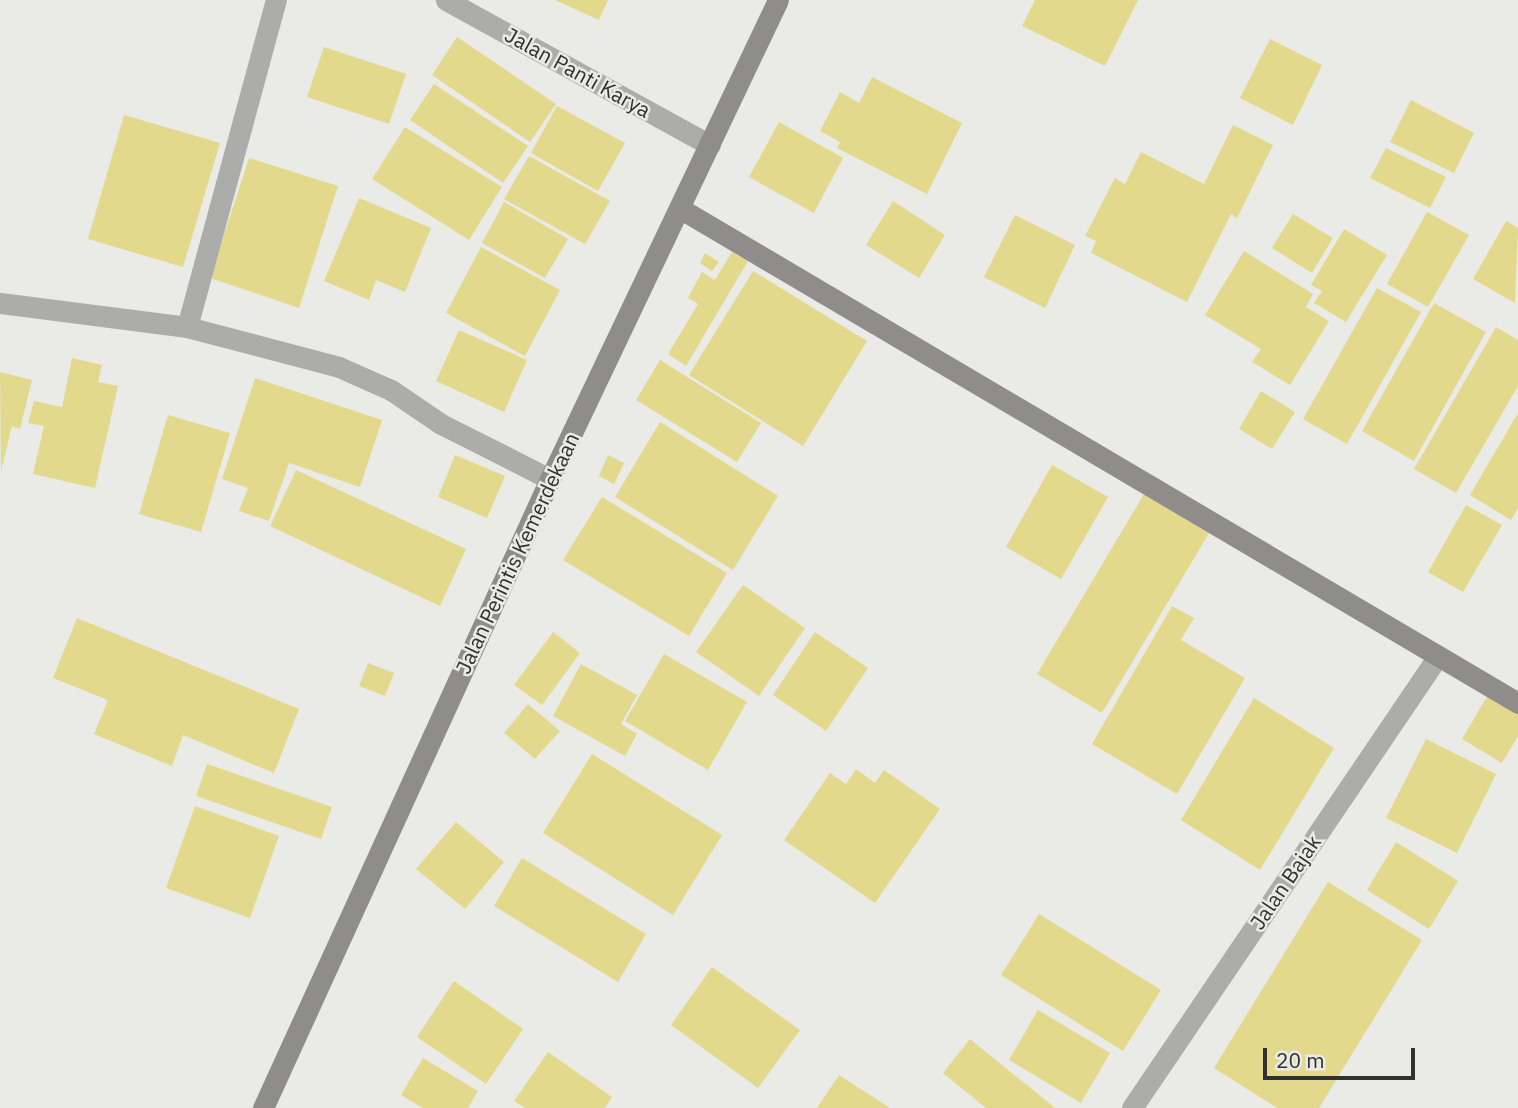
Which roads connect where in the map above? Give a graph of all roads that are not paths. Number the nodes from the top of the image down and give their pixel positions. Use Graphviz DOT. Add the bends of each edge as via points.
graph roads {
  1 [pos="276,0"];
  2 [pos="446,0"];
  3 [pos="778,0"];
  4 [pos="710,145"];
  5 [pos="681,209"];
  6 [pos="0,303"];
  7 [pos="187,327"];
  8 [pos="550,479"];
  9 [pos="1438,656"];
  10 [pos="1518,703"];
  11 [pos="262,1108"];
  12 [pos="1132,1108"];
  1 -- 7 [label="street"];
  2 -- 4 [label="street, Jalan Panti Karya"];
  3 -- 4 [label="street, Jalan Perintis Kemerdekaan"];
  4 -- 5 [label="street, Jalan Perintis Kemerdekaan"];
  5 -- 8 [label="street, Jalan Perintis Kemerdekaan"];
  5 -- 9 [label="street"];
  6 -- 7 [label="street"];
  7 -- 8 [label="street" via="339,367 391,390 441,424"];
  8 -- 11 [label="street, Jalan Perintis Kemerdekaan"];
  9 -- 10 [label="street"];
  9 -- 12 [label="street, Jalan Bajak"];
}
